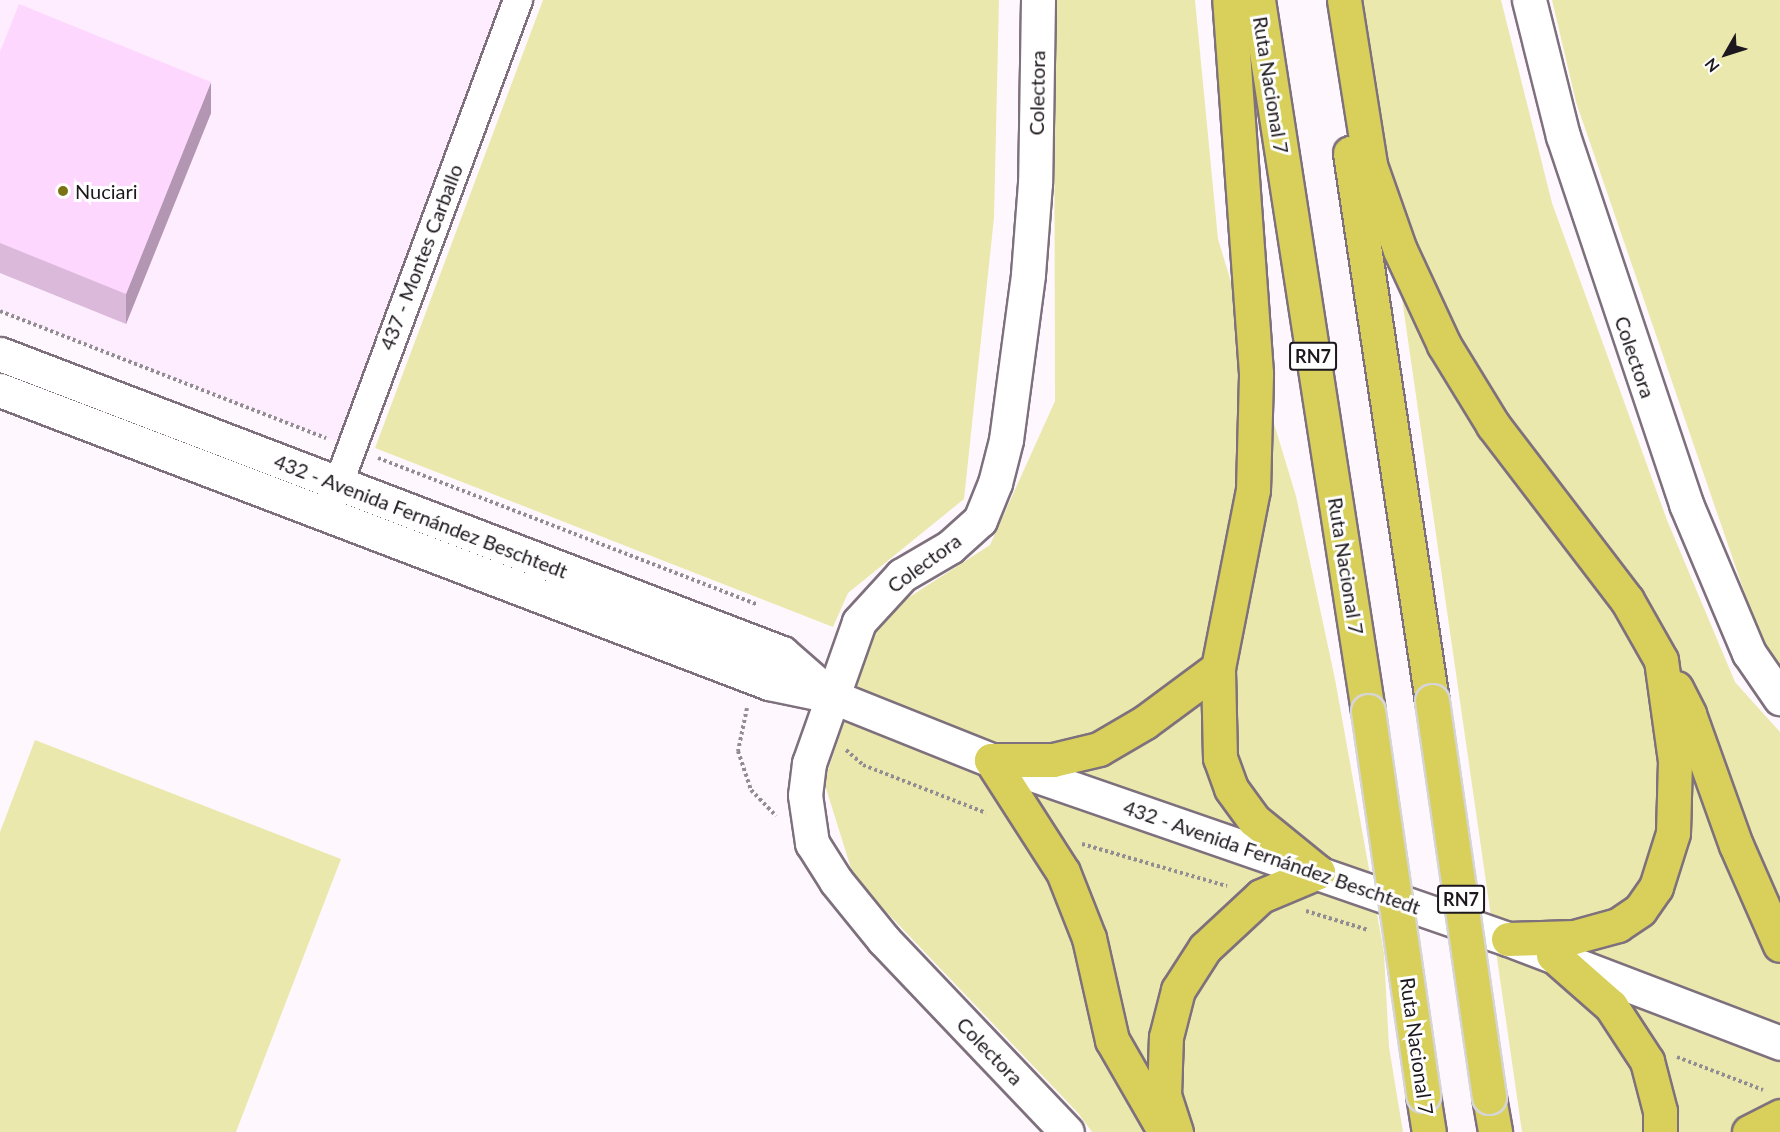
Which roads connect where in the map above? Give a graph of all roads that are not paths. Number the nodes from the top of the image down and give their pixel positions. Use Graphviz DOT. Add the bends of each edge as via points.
graph roads {
  1 [pos="518,0"];
  2 [pos="1038,0"];
  3 [pos="1229,0"];
  4 [pos="1258,0"];
  5 [pos="1328,0"];
  6 [pos="1344,0"];
  7 [pos="1528,0"];
  8 [pos="0,354"];
  9 [pos="0,390"];
  10 [pos="336,484"];
  11 [pos="328,515"];
  12 [pos="1662,660"];
  13 [pos="1218,668"];
  14 [pos="831,696"];
  15 [pos="1780,698"];
  16 [pos="991,760"];
  17 [pos="1318,872"];
  18 [pos="1508,939"];
  19 [pos="1780,945"];
  20 [pos="1553,955"];
  21 [pos="1780,1043"];
  22 [pos="1775,1104"];
  23 [pos="1067,1132"];
  24 [pos="1166,1132"];
  25 [pos="1176,1132"];
  26 [pos="1430,1132"];
  27 [pos="1495,1132"];
  28 [pos="1660,1132"];
  29 [pos="1749,1132"];
  1 -- 10 [label="street, 437 - Montes Carballo"];
  2 -- 14 [label="street, Colectora" via="1035,183 1028,275 1006,440 995,483 980,520 950,547 902,575 859,622"];
  3 -- 13 [label="highway" via="1256,373 1253,490"];
  4 -- 26 [label="highway, Ruta Nacional 7 / RN7, bridge"];
  5 -- 27 [label="highway, RN7, bridge"];
  6 -- 12 [label="highway" via="1370,165 1400,250 1444,345 1493,425 1627,600"];
  7 -- 15 [label="street, Colectora" via="1563,136 1686,504 1749,653"];
  8 -- 10 [label="street, 432 - Avenida Fernández Beschtedt"];
  9 -- 11 [label="street, 432 - Avenida Fernández Beschtedt"];
  10 -- 11 [label="street, 437 - Montes Carballo"];
  10 -- 14 [label="street, 432 - Avenida Fernández Beschtedt" via="782,653"];
  11 -- 14 [label="street, 432 - Avenida Fernández Beschtedt" via="769,683"];
  12 -- 18 [label="highway" via="1675,761 1673,832 1656,887 1640,910 1618,925 1574,937"];
  12 -- 19 [label="highway" via="1689,714 1736,845"];
  13 -- 16 [label="highway" via="1145,722 1099,749 1053,760"];
  13 -- 17 [label="highway" via="1220,758 1231,788 1254,820"];
  14 -- 16 [label="street, 432 - Avenida Fernández Beschtedt"];
  14 -- 23 [label="street, Colectora" via="809,763 805,795 812,843 836,881 884,940"];
  16 -- 17 [label="street, 432 - Avenida Fernández Beschtedt"];
  16 -- 24 [label="highway" via="1063,872 1089,938 1112,1040"];
  17 -- 18 [label="street, 432 - Avenida Fernández Beschtedt"];
  17 -- 25 [label="highway" via="1261,896 1205,948 1178,990 1166,1037 1164,1096"];
  18 -- 20 [label="street, 432 - Avenida Fernández Beschtedt"];
  20 -- 21 [label="street, 432 - Avenida Fernández Beschtedt"];
  20 -- 28 [label="highway" via="1611,1006 1647,1061 1660,1111"];
  22 -- 29 [label="highway"];
}
